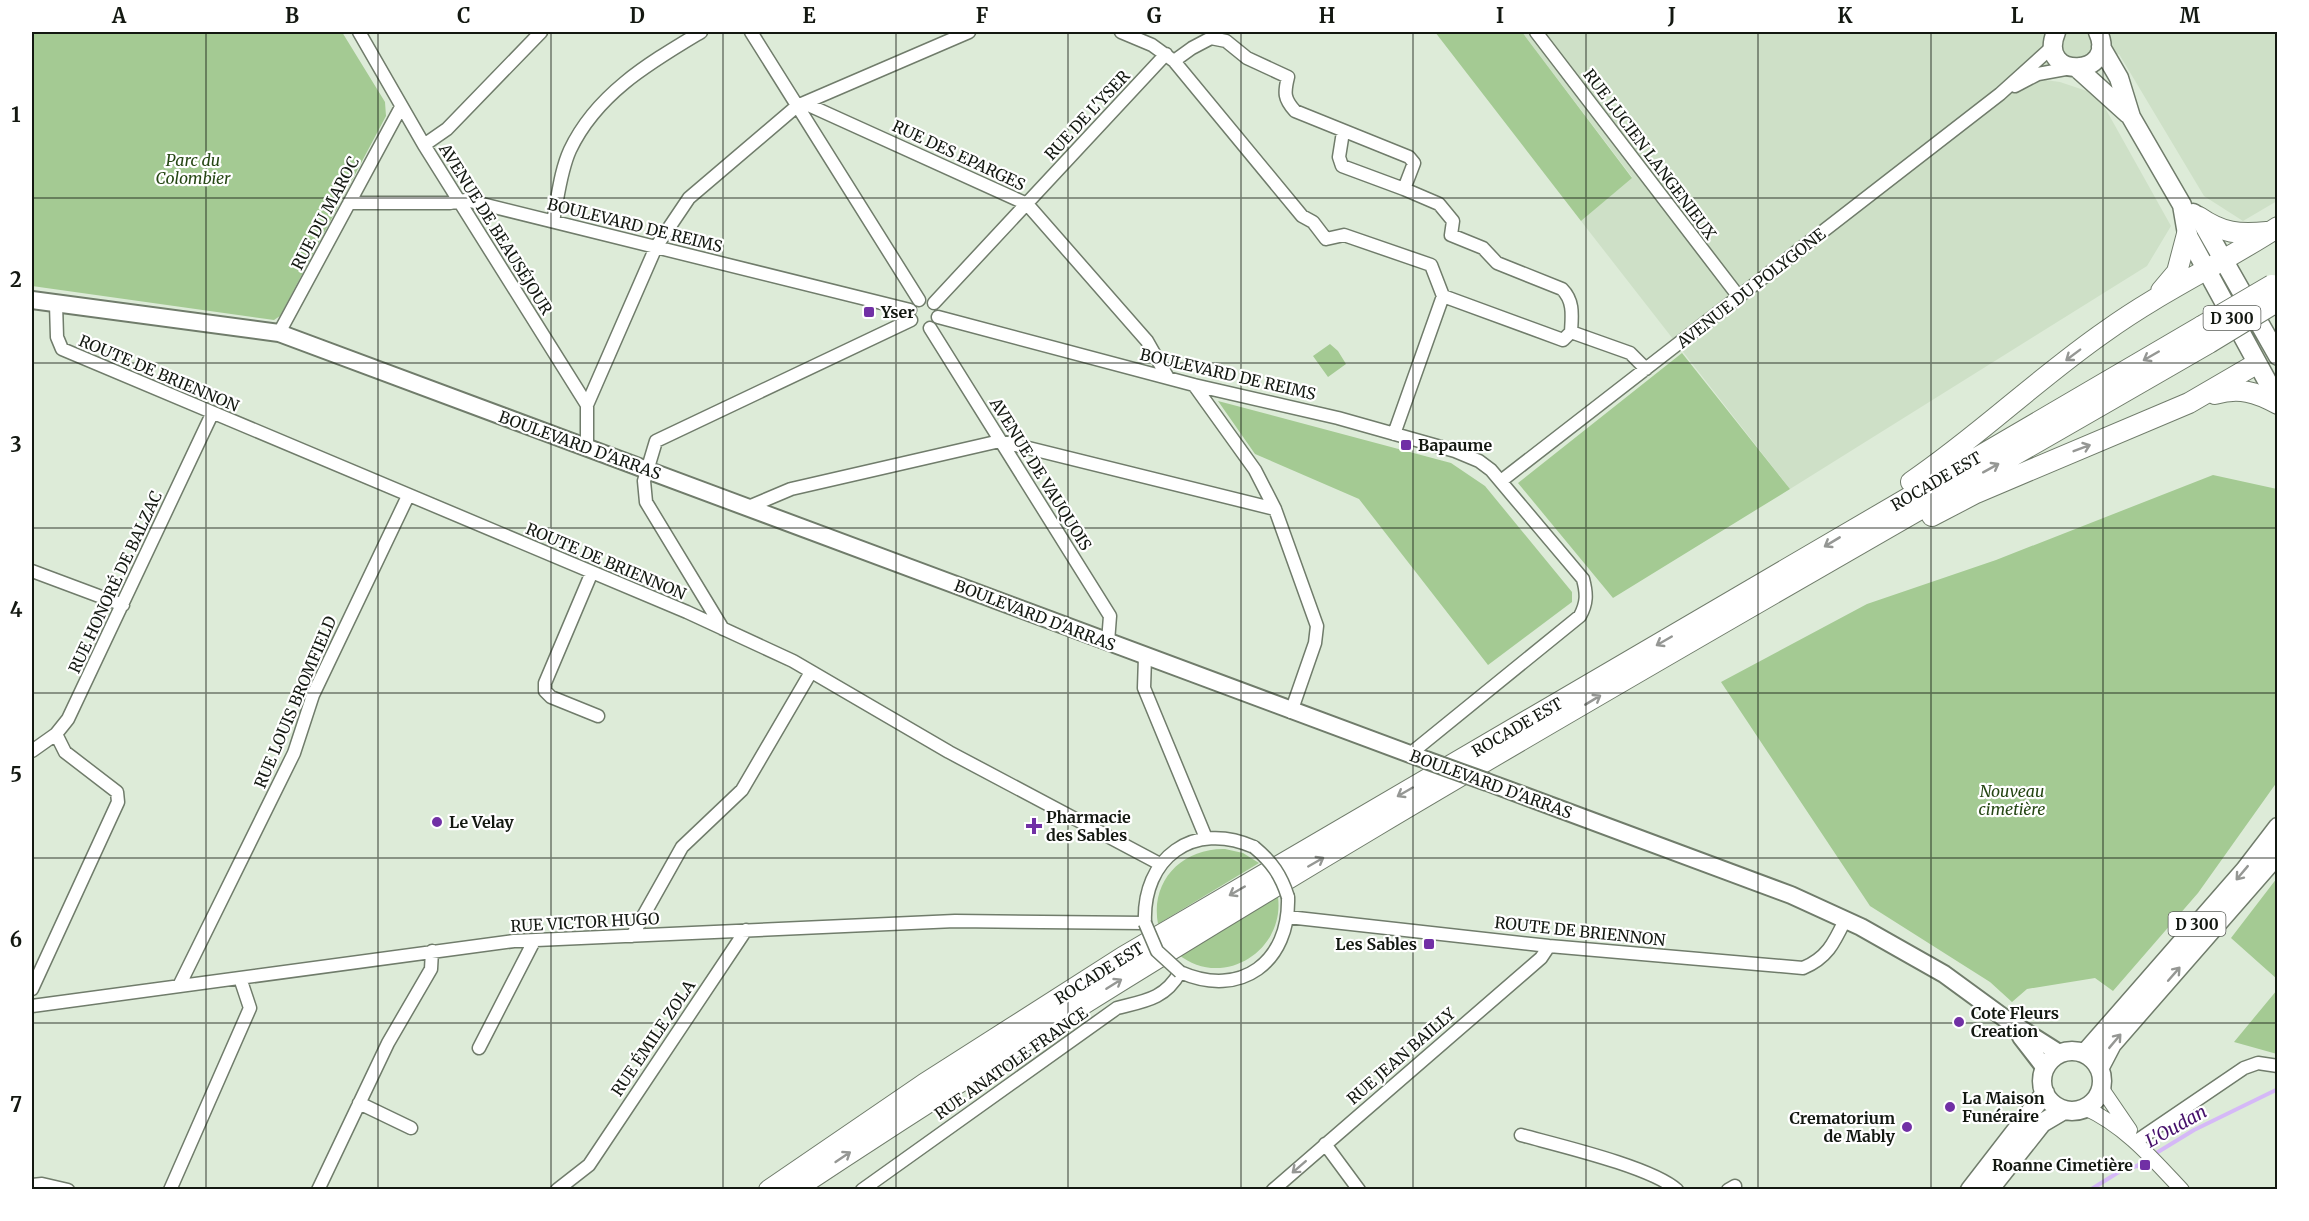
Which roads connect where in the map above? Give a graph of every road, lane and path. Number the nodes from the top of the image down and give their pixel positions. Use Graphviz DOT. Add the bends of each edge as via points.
graph roads {
  1 [pos="359,32"];
  2 [pos="541,32"];
  3 [pos="701,32"];
  4 [pos="751,32"];
  5 [pos="969,32"];
  6 [pos="1121,32"];
  7 [pos="1536,32"];
  8 [pos="2101,38"];
  9 [pos="2054,39"];
  10 [pos="1170,58"];
  11 [pos="2074,68"];
  12 [pos="2000,94"];
  13 [pos="801,105"];
  14 [pos="401,107"];
  15 [pos="2131,117"];
  16 [pos="1343,132"];
  17 [pos="424,145"];
  18 [pos="1404,189"];
  19 [pos="459,202"];
  20 [pos="350,203"];
  21 [pos="1026,204"];
  22 [pos="2182,205"];
  23 [pos="2199,217"];
  24 [pos="554,221"];
  25 [pos="2274,230"];
  26 [pos="2187,234"];
  27 [pos="656,247"];
  28 [pos="2214,267"];
  29 [pos="2276,290"];
  30 [pos="1443,296"];
  31 [pos="1739,297"];
  32 [pos="2155,297"];
  33 [pos="32,300"];
  34 [pos="920,300"];
  35 [pos="934,303"];
  36 [pos="56,304"];
  37 [pos="910,315"];
  38 [pos="938,317"];
  39 [pos="930,328"];
  40 [pos="1571,332"];
  41 [pos="279,333"];
  42 [pos="2205,335"];
  43 [pos="2277,353"];
  44 [pos="2256,364"];
  45 [pos="1646,369"];
  46 [pos="1168,378"];
  47 [pos="1194,385"];
  48 [pos="2277,402"];
  49 [pos="2190,403"];
  50 [pos="587,405"];
  51 [pos="212,414"];
  52 [pos="1394,434"];
  53 [pos="1000,441"];
  54 [pos="587,447"];
  55 [pos="647,469"];
  56 [pos="1501,481"];
  57 [pos="408,496"];
  58 [pos="746,507"];
  59 [pos="1275,509"];
  60 [pos="1882,512"];
  61 [pos="1850,549"];
  62 [pos="32,571"];
  63 [pos="592,572"];
  64 [pos="123,605"];
  65 [pos="723,629"];
  66 [pos="1108,642"];
  67 [pos="1145,657"];
  68 [pos="811,672"];
  69 [pos="1291,712"];
  70 [pos="598,716"];
  71 [pos="56,734"];
  72 [pos="32,751"];
  73 [pos="1418,757"];
  74 [pos="2277,826"];
  75 [pos="1206,838"];
  76 [pos="2277,854"];
  77 [pos="1160,864"];
  78 [pos="1288,917"];
  79 [pos="1845,920"];
  80 [pos="1145,923"];
  81 [pos="746,930"];
  82 [pos="632,936"];
  83 [pos="534,940"];
  84 [pos="1549,946"];
  85 [pos="432,951"];
  86 [pos="1180,972"];
  87 [pos="240,978"];
  88 [pos="178,986"];
  89 [pos="32,989"];
  90 [pos="32,1006"];
  91 [pos="2007,1020"];
  92 [pos="478,1048"];
  93 [pos="2059,1053"];
  94 [pos="2085,1053"];
  95 [pos="2277,1066"];
  96 [pos="2045,1068"];
  97 [pos="2100,1068"];
  98 [pos="2102,1089"];
  99 [pos="2045,1093"];
  100 [pos="359,1103"];
  101 [pos="2085,1108"];
  102 [pos="2064,1110"];
  103 [pos="411,1128"];
  104 [pos="1521,1135"];
  105 [pos="1325,1144"];
  106 [pos="2140,1144"];
  107 [pos="2013,1150"];
  108 [pos="32,1185"];
  109 [pos="863,1189"];
  110 [pos="68,1190"];
  111 [pos="170,1190"];
  112 [pos="318,1190"];
  113 [pos="557,1190"];
  114 [pos="769,1190"];
  115 [pos="794,1190"];
  116 [pos="1272,1190"];
  117 [pos="1359,1190"];
  118 [pos="1677,1190"];
  119 [pos="1962,1190"];
  120 [pos="1970,1190"];
  121 [pos="1989,1190"];
  122 [pos="2182,1190"];
  1 -- 14 [label="street, AVENUE DE BEAUSÉJOUR"];
  2 -- 17 [label="street" via="447,129"];
  3 -- 24 [label="street" via="636,71 593,113 570,150"];
  4 -- 13 [label="street"];
  5 -- 13 [label="street"];
  6 -- 10 [label="street" via="1152,45"];
  7 -- 31 [label="street, RUE LUCIEN LANGENIEUX"];
  8 -- 11 [label="main road" via="2091,63"];
  8 -- 15 [label="main road"];
  9 -- 11 [label="main road" via="2057,59"];
  9 -- 12 [label="street, AVENUE DU POLYGONE"];
  10 -- 16 [label="street, RUE DE L'YSER" via="1211,38 1226,41 1247,58 1288,77 1284,93 1295,111"];
  10 -- 21 [label="street, RUE DE L'YSER"];
  10 -- 30 [label="street" via="1302,216 1313,222 1326,239 1344,236 1431,265"];
  11 -- 12 [label="street, AVENUE DU POLYGONE" via="2038,74"];
  11 -- 15 [label="main road"];
  12 -- 31 [label="street, AVENUE DU POLYGONE"];
  13 -- 21 [label="street, RUE DES EPARGES"];
  13 -- 27 [label="street" via="689,198"];
  13 -- 34 [label="street"];
  14 -- 17 [label="street, AVENUE DE BEAUSÉJOUR"];
  14 -- 20 [label="street, RUE DU MAROC"];
  15 -- 22 [label="main road"];
  16 -- 18 [label="street" via="1339,157 1342,166"];
  16 -- 18 [label="street" via="1408,157 1414,163"];
  17 -- 19 [label="street, AVENUE DE BEAUSÉJOUR"];
  18 -- 40 [label="street" via="1439,204 1453,221 1451,234 1483,248 1497,263 1562,289 1572,307"];
  19 -- 20 [label="street, BOULEVARD DE REIMS"];
  19 -- 24 [label="street, BOULEVARD DE REIMS" via="466,200"];
  19 -- 50 [label="street, AVENUE DE BEAUSÉJOUR"];
  20 -- 41 [label="street, RUE DU MAROC"];
  21 -- 35 [label="street, RUE DE L'YSER"];
  21 -- 46 [label="street, RUE DES EPARGES" via="1147,341"];
  22 -- 23 [label="main road"];
  22 -- 26 [label="main road"];
  23 -- 25 [label="highway" via="2224,232 2239,235"];
  23 -- 28 [label="main road"];
  24 -- 27 [label="street, BOULEVARD DE REIMS"];
  25 -- 28 [label="highway"];
  26 -- 28 [label="main road"];
  26 -- 32 [label="highway" via="2177,272"];
  27 -- 37 [label="street, BOULEVARD DE REIMS"];
  27 -- 50 [label="street"];
  28 -- 32 [label="highway"];
  28 -- 43 [label="main road, D 300"];
  28 -- 44 [label="main road, D 300"];
  29 -- 42 [label="highway, ROCADE EST, bridge"];
  30 -- 40 [label="street" via="1563,340"];
  30 -- 52 [label="street"];
  31 -- 45 [label="street, AVENUE DU POLYGONE"];
  32 -- 60 [label="highway, one-way" via="1899,490"];
  33 -- 36 [label="main road, BOULEVARD D'ARRAS"];
  34 -- 35 [label="street"];
  34 -- 37 [label="street"];
  35 -- 38 [label="street"];
  36 -- 41 [label="main road, BOULEVARD D'ARRAS"];
  36 -- 51 [label="street, ROUTE DE BRIENNON" via="57,337 62,349"];
  37 -- 39 [label="street" via="916,327"];
  37 -- 55 [label="street" via="656,441"];
  38 -- 39 [label="street"];
  38 -- 46 [label="street, BOULEVARD DE REIMS"];
  39 -- 53 [label="street, AVENUE DE VAUQUOIS"];
  40 -- 45 [label="street" via="1629,353"];
  41 -- 54 [label="main road, BOULEVARD D'ARRAS"];
  42 -- 60 [label="highway, ROCADE EST, one-way"];
  61 -- 42 [label="highway, ROCADE EST, one-way"];
  43 -- 44 [label="main road"];
  44 -- 48 [label="main road, D 300"];
  44 -- 49 [label="highway"];
  45 -- 56 [label="street, AVENUE DU POLYGONE"];
  46 -- 47 [label="street, BOULEVARD DE REIMS"];
  47 -- 52 [label="street, BOULEVARD DE REIMS"];
  47 -- 59 [label="street" via="1255,470"];
  48 -- 49 [label="highway" via="2241,390"];
  61 -- 49 [label="highway, one-way" via="1869,547 1976,493"];
  50 -- 54 [label="street"];
  51 -- 57 [label="street, ROUTE DE BRIENNON"];
  51 -- 64 [label="street, RUE HONORÉ DE BALZAC"];
  52 -- 56 [label="street, BOULEVARD DE REIMS" via="1479,461"];
  53 -- 58 [label="street" via="791,489"];
  53 -- 59 [label="street"];
  53 -- 66 [label="street, AVENUE DE VAUQUOIS" via="1110,616"];
  54 -- 55 [label="main road, BOULEVARD D'ARRAS"];
  55 -- 58 [label="main road, BOULEVARD D'ARRAS"];
  55 -- 65 [label="street" via="646,502"];
  56 -- 73 [label="street, BOULEVARD DE REIMS" via="1583,579 1586,606 1580,616"];
  57 -- 63 [label="street, ROUTE DE BRIENNON"];
  57 -- 88 [label="street, RUE LOUIS BROMFIELD" via="313,694 294,753"];
  58 -- 66 [label="main road, BOULEVARD D'ARRAS"];
  59 -- 69 [label="street" via="1317,626 1315,643"];
  60 -- 114 [label="highway, ROCADE EST, one-way" via="1123,957 924,1084"];
  115 -- 61 [label="highway, ROCADE EST, one-way" via="1198,931"];
  62 -- 64 [label="street"];
  63 -- 65 [label="street, ROUTE DE BRIENNON"];
  63 -- 70 [label="street" via="544,683 551,697"];
  64 -- 71 [label="street, RUE HONORÉ DE BALZAC" via="68,719"];
  65 -- 68 [label="street, ROUTE DE BRIENNON"];
  66 -- 67 [label="main road, BOULEVARD D'ARRAS"];
  67 -- 69 [label="main road, BOULEVARD D'ARRAS"];
  67 -- 75 [label="street" via="1144,688"];
  68 -- 77 [label="street, ROUTE DE BRIENNON" via="949,752"];
  68 -- 82 [label="street" via="742,790 682,846"];
  69 -- 73 [label="main road, BOULEVARD D'ARRAS"];
  71 -- 72 [label="street, RUE HONORÉ DE BALZAC"];
  71 -- 89 [label="street" via="65,752 117,792 118,802"];
  73 -- 79 [label="main road, BOULEVARD D'ARRAS, bridge" via="1791,895"];
  74 -- 94 [label="main road, D 300, one-way" via="2245,870"];
  75 -- 77 [label="street" via="1181,847"];
  75 -- 78 [label="street, bridge" via="1239,841 1270,860 1288,897"];
  97 -- 76 [label="main road, D 300, one-way" via="2112,1044"];
  77 -- 80 [label="street" via="1146,891"];
  78 -- 84 [label="street, ROUTE DE BRIENNON"];
  78 -- 86 [label="street" via="1286,932 1270,958 1244,977 1212,982"];
  79 -- 84 [label="street, ROUTE DE BRIENNON" via="1831,950 1803,968"];
  79 -- 91 [label="main road, BOULEVARD D'ARRAS" via="1944,974"];
  80 -- 81 [label="street, RUE VICTOR HUGO" via="955,921"];
  80 -- 86 [label="street, bridge" via="1157,951"];
  81 -- 82 [label="street, RUE VICTOR HUGO"];
  81 -- 113 [label="street, RUE ÉMILE ZOLA" via="589,1165"];
  82 -- 83 [label="street, RUE VICTOR HUGO"];
  83 -- 85 [label="street, RUE VICTOR HUGO"];
  83 -- 92 [label="street"];
  84 -- 105 [label="street, RUE JEAN BAILLY" via="1541,958"];
  85 -- 87 [label="street, RUE VICTOR HUGO"];
  85 -- 100 [label="street" via="431,969"];
  86 -- 109 [label="street, RUE ANATOLE FRANCE" via="1167,992 1117,1008"];
  87 -- 88 [label="street, RUE VICTOR HUGO"];
  87 -- 111 [label="street" via="250,1008"];
  88 -- 90 [label="street, RUE VICTOR HUGO"];
  91 -- 93 [label="main road, BOULEVARD D'ARRAS"];
  91 -- 96 [label="main road, BOULEVARD D'ARRAS"];
  93 -- 94 [label="main road"];
  93 -- 96 [label="main road"];
  94 -- 97 [label="main road"];
  95 -- 106 [label="street" via="2258,1063 2231,1075"];
  96 -- 99 [label="main road"];
  97 -- 98 [label="main road"];
  98 -- 101 [label="main road"];
  98 -- 106 [label="street"];
  99 -- 102 [label="main road"];
  99 -- 107 [label="main road"];
  100 -- 103 [label="street"];
  100 -- 112 [label="street"];
  101 -- 102 [label="main road" via="2075,1112"];
  101 -- 106 [label="street"];
  102 -- 107 [label="main road" via="2042,1123"];
  104 -- 118 [label="street" via="1661,1179"];
  105 -- 116 [label="street, RUE JEAN BAILLY, one-way"];
  105 -- 117 [label="street"];
  106 -- 122 [label="street"];
  107 -- 119 [label="street"];
  107 -- 120 [label="main road"];
  107 -- 121 [label="main road"];
  108 -- 110 [label="street"];
}
